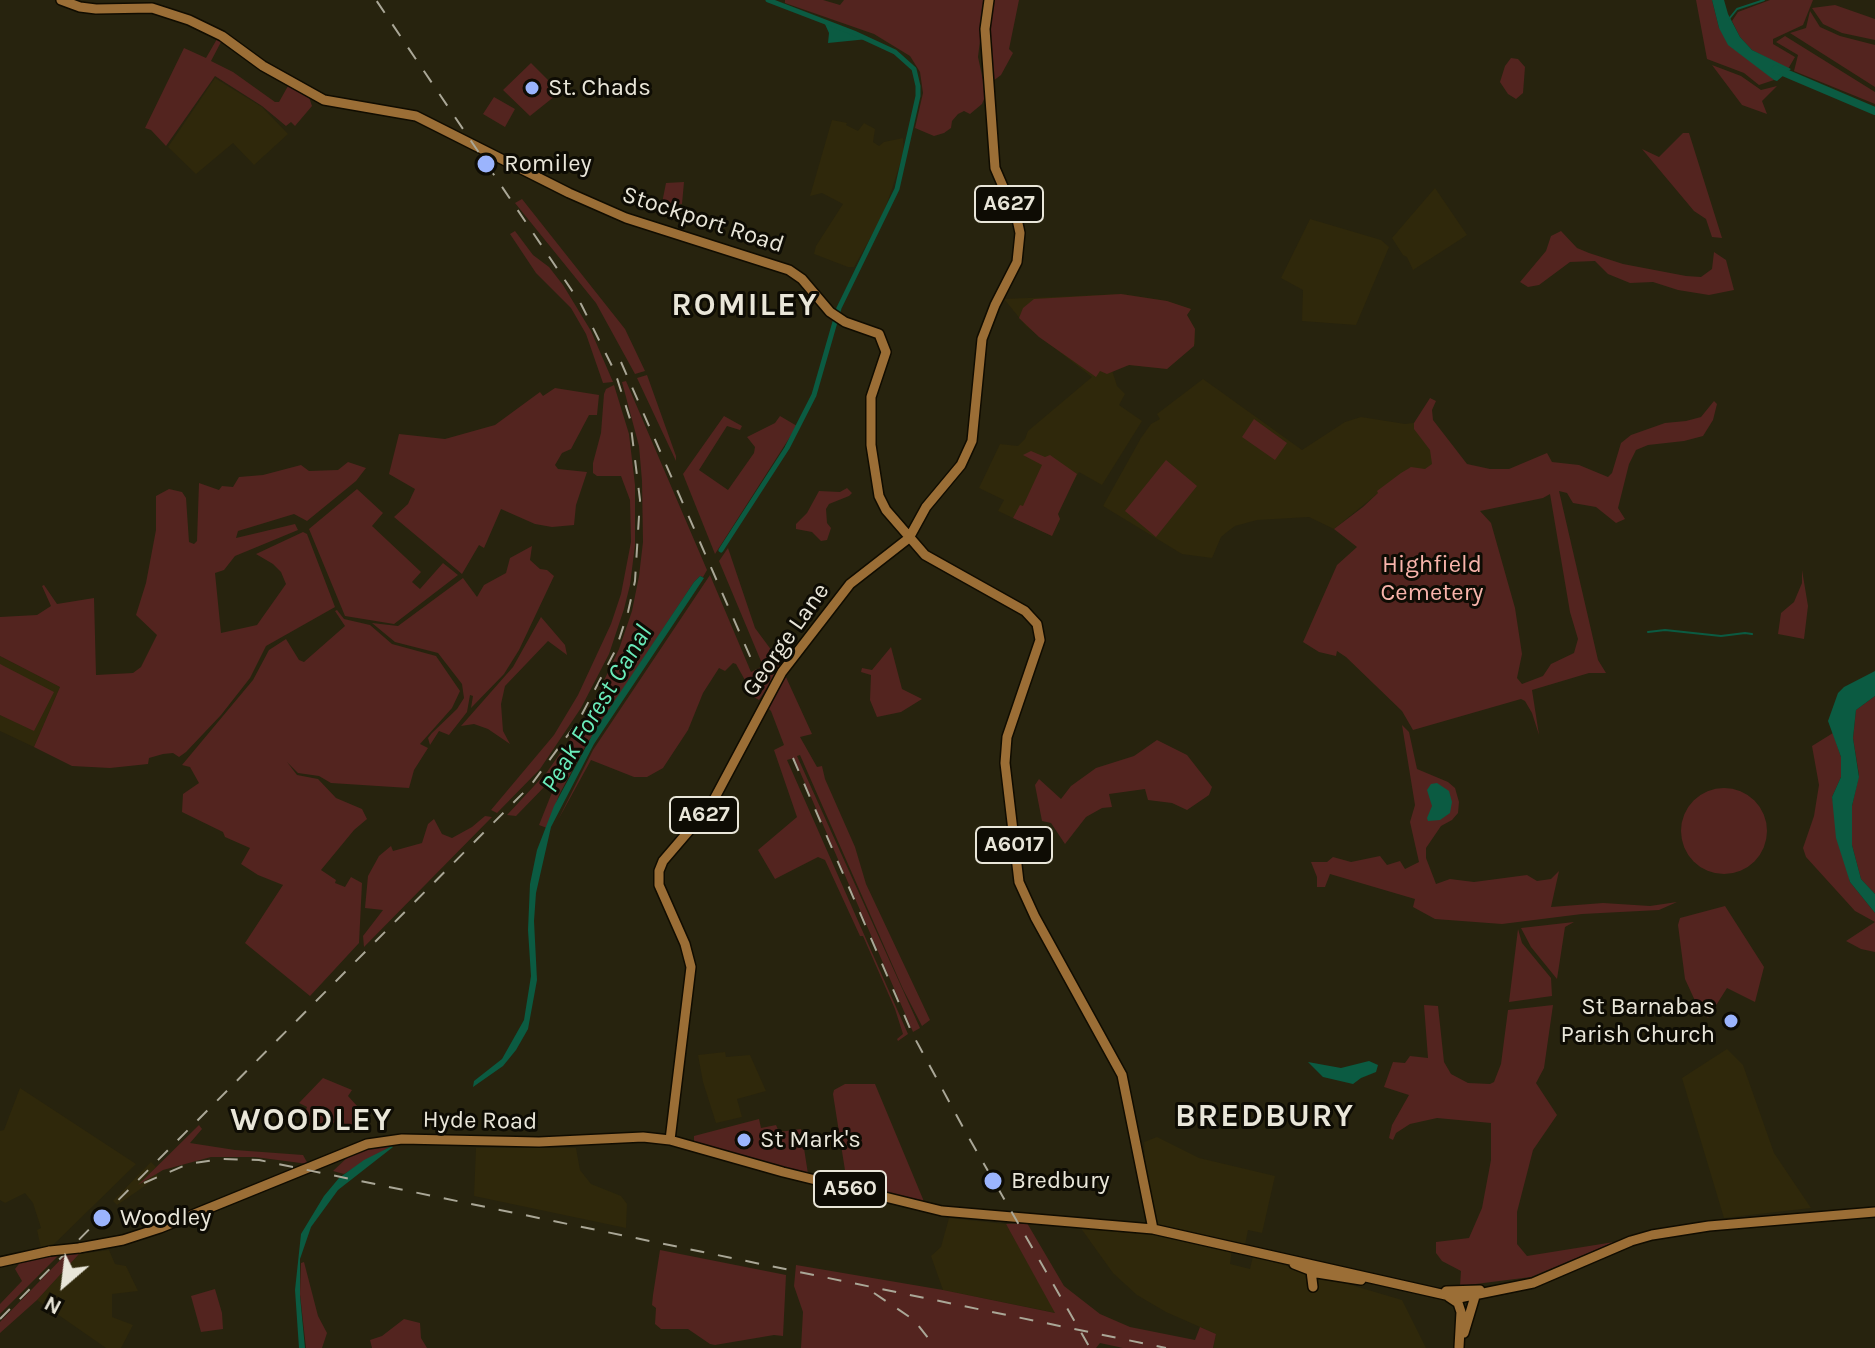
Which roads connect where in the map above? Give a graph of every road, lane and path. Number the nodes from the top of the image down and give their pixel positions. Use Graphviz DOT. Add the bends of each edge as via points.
graph roads {
  1 [pos="61,0"];
  2 [pos="989,0"];
  3 [pos="909,538"];
  4 [pos="670,1140"];
  5 [pos="1875,1212"];
  6 [pos="1153,1229"];
  7 [pos="1284,1258"];
  8 [pos="0,1262"];
  9 [pos="1311,1271"];
  10 [pos="1371,1279"];
  11 [pos="1313,1287"];
  12 [pos="1511,1289"];
  13 [pos="1436,1292"];
  14 [pos="1473,1293"];
  15 [pos="1472,1310"];
  16 [pos="1460,1334"];
  17 [pos="1459,1348"];
  1 -- 3 [label="main road, Stockport Road" via="80,7 152,8 174,14 214,31 320,98 416,116 626,218 789,270 832,314 879,334 885,345 871,397 874,475 886,510"];
  2 -- 3 [label="main road, A627" via="985,29 995,168 1017,219 1019,249 982,339 968,453"];
  3 -- 4 [label="main road, George Lane / A627" via="850,584 782,672 711,805 659,871 661,891 691,967"];
  3 -- 6 [label="main road, A6017" via="925,555 1025,611 1037,624 1040,640 1007,737 1005,763 1019,882 1122,1075"];
  4 -- 6 [label="main road, Hyde Road / A560" via="949,1213"];
  4 -- 8 [label="main road, Hyde Road / A560, bridge" via="379,1140 123,1240"];
  5 -- 12 [label="main road" via="1652,1235"];
  6 -- 7 [label="main road, A560"];
  7 -- 9 [label="main road, A560"];
  7 -- 10 [label="main road, A560"];
  9 -- 10 [label="main road, A560"];
  9 -- 11 [label="main road"];
  10 -- 13 [label="main road, A560"];
  12 -- 14 [label="main road"];
  12 -- 15 [label="main road"];
  13 -- 14 [label="main road" via="1459,1298"];
  13 -- 16 [label="main road" via="1458,1303"];
  14 -- 15 [label="main road"];
  14 -- 16 [label="main road"];
  15 -- 17 [label="main road"];
  16 -- 17 [label="main road"];
}
